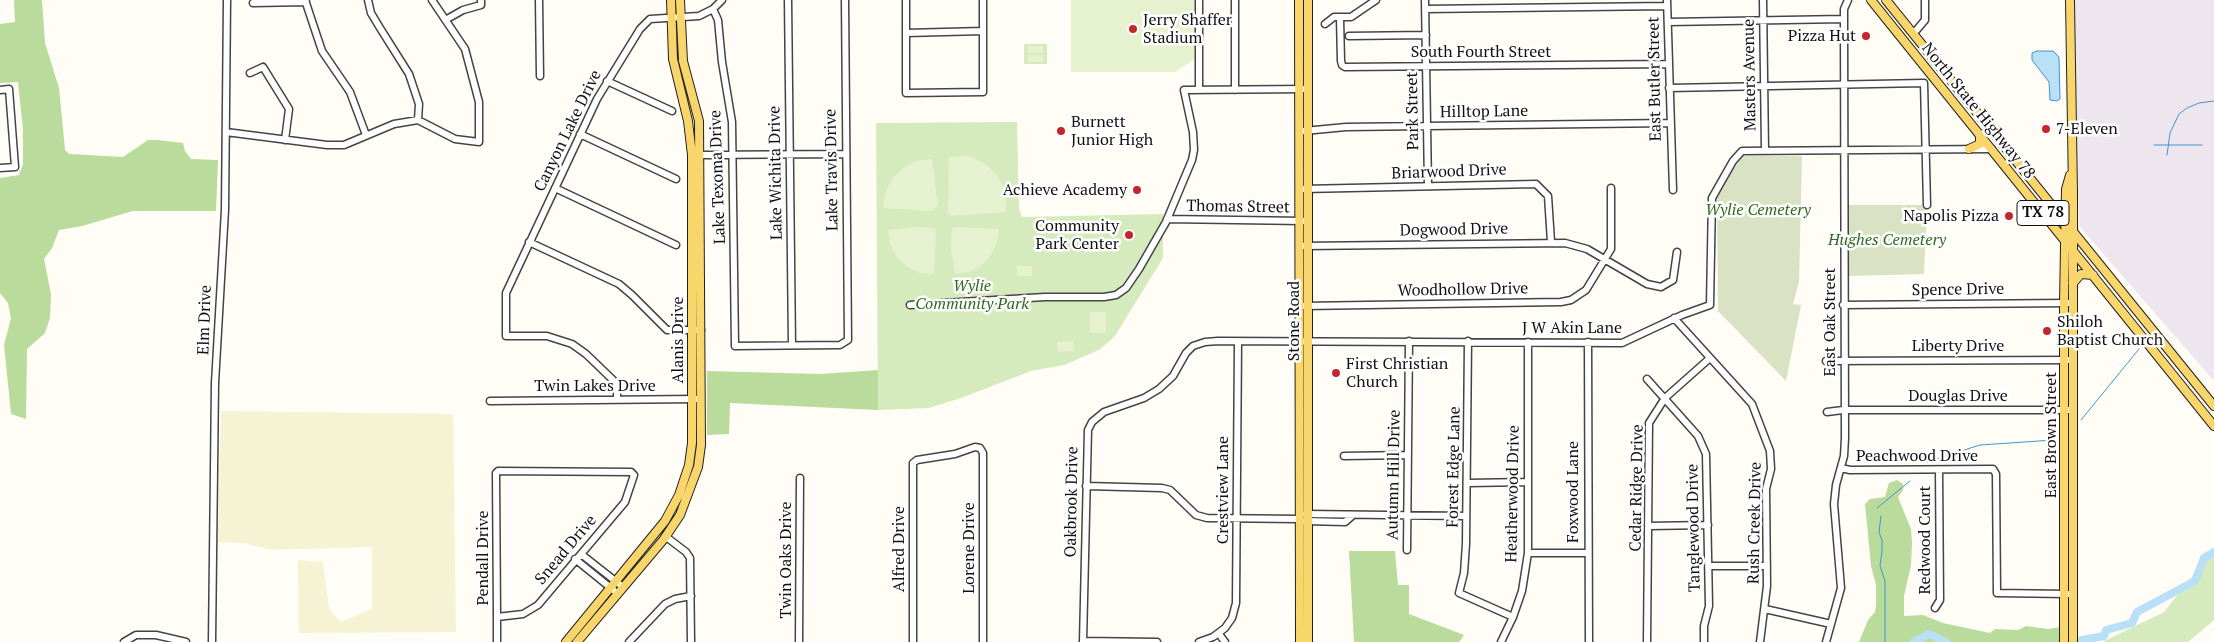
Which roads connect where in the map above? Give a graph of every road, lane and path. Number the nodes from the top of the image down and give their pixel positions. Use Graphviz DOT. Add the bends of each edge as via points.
graph roads {
  1 [pos="227,0"];
  2 [pos="368,0"];
  3 [pos="432,0"];
  4 [pos="482,0"];
  5 [pos="540,0"];
  6 [pos="671,0"];
  7 [pos="680,0"];
  8 [pos="722,0"];
  9 [pos="788,0"];
  10 [pos="845,0"];
  11 [pos="906,0"];
  12 [pos="983,0"];
  13 [pos="1200,0"];
  14 [pos="1235,0"];
  15 [pos="1299,0"];
  16 [pos="1308,0"];
  17 [pos="1376,0"];
  18 [pos="1425,0"];
  19 [pos="1763,0"];
  20 [pos="1848,0"];
  21 [pos="1871,0"];
  22 [pos="1886,0"];
  23 [pos="1925,0"];
  24 [pos="2070,0"];
  25 [pos="305,1"];
  26 [pos="253,2"];
  27 [pos="1667,3"];
  28 [pos="1425,8"];
  29 [pos="713,10"];
  30 [pos="676,18"];
  31 [pos="1340,18"];
  32 [pos="447,19"];
  33 [pos="1844,19"];
  34 [pos="1763,21"];
  35 [pos="1668,22"];
  36 [pos="1325,24"];
  37 [pos="983,31"];
  38 [pos="906,33"];
  39 [pos="1914,33"];
  40 [pos="1426,35"];
  41 [pos="1349,36"];
  42 [pos="1669,64"];
  43 [pos="1426,66"];
  44 [pos="250,73"];
  45 [pos="540,76"];
  46 [pos="607,81"];
  47 [pos="1845,84"];
  48 [pos="1764,86"];
  49 [pos="1669,88"];
  50 [pos="0,90"];
  51 [pos="1199,90"];
  52 [pos="1235,90"];
  53 [pos="1299,90"];
  54 [pos="1308,90"];
  55 [pos="672,111"];
  56 [pos="418,120"];
  57 [pos="1670,123"];
  58 [pos="1427,126"];
  59 [pos="1299,131"];
  60 [pos="1308,131"];
  61 [pos="226,132"];
  62 [pos="580,134"];
  63 [pos="1980,134"];
  64 [pos="366,135"];
  65 [pos="285,140"];
  66 [pos="1925,148"];
  67 [pos="1969,149"];
  68 [pos="1992,149"];
  69 [pos="1765,150"];
  70 [pos="1845,150"];
  71 [pos="733,154"];
  72 [pos="790,154"];
  73 [pos="846,154"];
  74 [pos="696,155"];
  75 [pos="0,168"];
  76 [pos="2071,169"];
  77 [pos="676,179"];
  78 [pos="1428,186"];
  79 [pos="555,188"];
  80 [pos="1611,188"];
  81 [pos="1299,189"];
  82 [pos="1308,189"];
  83 [pos="1673,190"];
  84 [pos="2066,194"];
  85 [pos="2048,199"];
  86 [pos="1927,205"];
  87 [pos="1168,219"];
  88 [pos="1304,221"];
  89 [pos="2065,222"];
  90 [pos="2073,231"];
  91 [pos="2065,241"];
  92 [pos="529,242"];
  93 [pos="1551,242"];
  94 [pos="676,245"];
  95 [pos="1304,246"];
  96 [pos="2073,250"];
  97 [pos="1677,252"];
  98 [pos="1606,258"];
  99 [pos="2093,275"];
  100 [pos="2073,282"];
  101 [pos="2064,303"];
  102 [pos="2073,303"];
  103 [pos="910,305"];
  104 [pos="1844,305"];
  105 [pos="1303,306"];
  106 [pos="1674,318"];
  107 [pos="696,330"];
  108 [pos="1410,341"];
  109 [pos="1468,341"];
  110 [pos="1238,342"];
  111 [pos="1303,342"];
  112 [pos="1528,342"];
  113 [pos="1588,342"];
  114 [pos="792,345"];
  115 [pos="1710,358"];
  116 [pos="2064,360"];
  117 [pos="2073,360"];
  118 [pos="1826,361"];
  119 [pos="1844,361"];
  120 [pos="1647,379"];
  121 [pos="1665,398"];
  122 [pos="700,399"];
  123 [pos="617,400"];
  124 [pos="692,400"];
  125 [pos="490,401"];
  126 [pos="2214,406"];
  127 [pos="1843,410"];
  128 [pos="2065,410"];
  129 [pos="2073,410"];
  130 [pos="1827,412"];
  131 [pos="2214,426"];
  132 [pos="1408,455"];
  133 [pos="1344,456"];
  134 [pos="920,459"];
  135 [pos="1841,468"];
  136 [pos="1939,470"];
  137 [pos="634,475"];
  138 [pos="800,478"];
  139 [pos="1527,482"];
  140 [pos="1468,483"];
  141 [pos="1086,486"];
  142 [pos="1408,516"];
  143 [pos="1466,516"];
  144 [pos="1237,518"];
  145 [pos="1305,518"];
  146 [pos="1708,525"];
  147 [pos="1650,526"];
  148 [pos="2066,532"];
  149 [pos="2074,532"];
  150 [pos="665,536"];
  151 [pos="1407,550"];
  152 [pos="1528,553"];
  153 [pos="1587,553"];
  154 [pos="580,554"];
  155 [pos="575,560"];
  156 [pos="1709,566"];
  157 [pos="1767,566"];
  158 [pos="613,584"];
  159 [pos="620,590"];
  160 [pos="2066,594"];
  161 [pos="2074,594"];
  162 [pos="691,596"];
  163 [pos="1304,598"];
  164 [pos="1936,608"];
  165 [pos="1765,609"];
  166 [pos="497,617"];
  167 [pos="1513,617"];
  168 [pos="1831,624"];
  169 [pos="1219,634"];
  170 [pos="1084,641"];
  171 [pos="124,642"];
  172 [pos="186,642"];
  173 [pos="212,642"];
  174 [pos="497,642"];
  175 [pos="566,642"];
  176 [pos="576,642"];
  177 [pos="630,642"];
  178 [pos="691,642"];
  179 [pos="799,642"];
  180 [pos="913,642"];
  181 [pos="982,642"];
  182 [pos="1156,642"];
  183 [pos="1199,642"];
  184 [pos="1225,642"];
  185 [pos="1300,642"];
  186 [pos="1308,642"];
  187 [pos="1501,642"];
  188 [pos="1589,642"];
  189 [pos="1648,642"];
  190 [pos="1704,642"];
  191 [pos="1760,642"];
  192 [pos="1826,642"];
  193 [pos="2064,642"];
  194 [pos="2073,642"];
  1 -- 61 [label="street, Elm Drive"];
  2 -- 56 [label="street" via="371,13 410,74 419,104"];
  3 -- 32 [label="street"];
  4 -- 32 [label="street" via="482,5"];
  5 -- 45 [label="street"];
  6 -- 30 [label="main road, Alanis Drive"];
  7 -- 30 [label="main road, Alanis Drive"];
  8 -- 29 [label="street"];
  9 -- 72 [label="street, Lake Wichita Drive"];
  10 -- 73 [label="street, Lake Travis Drive"];
  11 -- 38 [label="street"];
  12 -- 37 [label="street"];
  13 -- 51 [label="street"];
  14 -- 52 [label="street"];
  15 -- 53 [label="main road, Stone Road"];
  16 -- 54 [label="main road, Stone Road"];
  17 -- 31 [label="street" via="1351,17"];
  18 -- 28 [label="street, Park Street"];
  19 -- 34 [label="street, Masters Avenue"];
  20 -- 33 [label="street, East Oak Street"];
  21 -- 63 [label="main road, North State Highway 78 / TX 78"];
  22 -- 39 [label="main road, North State Highway 78 / TX 78"];
  23 -- 39 [label="street" via="1924,23"];
  24 -- 76 [label="main road, East Brown Street"];
  25 -- 26 [label="street"];
  25 -- 64 [label="street" via="322,51 350,92"];
  27 -- 28 [label="street"];
  27 -- 35 [label="street, East Butler Street"];
  28 -- 40 [label="street, Park Street"];
  29 -- 30 [label="street, Canyon Lake Drive" via="699,16"];
  29 -- 71 [label="street, Lake Texoma Drive" via="718,20"];
  30 -- 46 [label="street, Canyon Lake Drive" via="650,19 631,40"];
  30 -- 74 [label="main road, Alanis Drive" via="673,58"];
  31 -- 36 [label="street" via="1334,17"];
  31 -- 43 [label="street, South Fourth Street" via="1342,65"];
  32 -- 56 [label="street" via="465,49 476,85 479,142 455,139"];
  33 -- 34 [label="street"];
  33 -- 47 [label="street, East Oak Street"];
  34 -- 35 [label="street"];
  34 -- 48 [label="street, Masters Avenue"];
  35 -- 42 [label="street, East Butler Street"];
  37 -- 38 [label="street"];
  37 -- 38 [label="street" via="983,92 906,93"];
  39 -- 85 [label="main road, North State Highway 78 / TX 78"];
  40 -- 41 [label="street"];
  40 -- 43 [label="street, Park Street"];
  42 -- 43 [label="street, South Fourth Street"];
  42 -- 49 [label="street, East Butler Street"];
  43 -- 58 [label="street, Park Street"];
  44 -- 65 [label="street" via="263,67 289,109"];
  46 -- 55 [label="street"];
  46 -- 62 [label="street, Canyon Lake Drive"];
  47 -- 48 [label="street"];
  47 -- 66 [label="street" via="1924,83"];
  47 -- 70 [label="street, East Oak Street"];
  48 -- 49 [label="street"];
  48 -- 69 [label="street, Masters Avenue"];
  49 -- 57 [label="street, East Butler Street"];
  50 -- 75 [label="street" via="8,89 16,167"];
  51 -- 52 [label="street"];
  51 -- 87 [label="street" via="1184,90 1194,150"];
  52 -- 53 [label="street"];
  53 -- 54 [label="street"];
  53 -- 59 [label="main road, Stone Road"];
  54 -- 60 [label="main road, Stone Road"];
  56 -- 64 [label="street" via="394,124"];
  57 -- 58 [label="street, Hilltop Lane"];
  57 -- 83 [label="street, East Butler Street"];
  58 -- 60 [label="street, Hilltop Lane"];
  58 -- 78 [label="street, Park Street"];
  59 -- 60 [label="street, Hilltop Lane"];
  59 -- 81 [label="main road, Stone Road"];
  60 -- 82 [label="main road, Stone Road"];
  61 -- 65 [label="street"];
  61 -- 173 [label="street, Elm Drive" via="215,392"];
  62 -- 77 [label="street"];
  62 -- 79 [label="street, Canyon Lake Drive"];
  63 -- 67 [label="main road" via="1979,145"];
  63 -- 68 [label="main road, North State Highway 78 / TX 78"];
  64 -- 65 [label="street" via="344,145"];
  66 -- 67 [label="street"];
  66 -- 70 [label="street"];
  66 -- 86 [label="street"];
  67 -- 68 [label="street"];
  68 -- 91 [label="main road, North State Highway 78 / TX 78"];
  69 -- 70 [label="street"];
  69 -- 106 [label="street, J W Akin Lane" via="1746,150 1739,154 1714,193 1710,305"];
  70 -- 104 [label="street, East Oak Street"];
  71 -- 72 [label="street"];
  71 -- 74 [label="street"];
  71 -- 114 [label="street, Lake Texoma Drive" via="735,346"];
  72 -- 73 [label="street"];
  72 -- 114 [label="street, Lake Wichita Drive"];
  73 -- 114 [label="street, Lake Travis Drive" via="848,340 840,345"];
  74 -- 107 [label="main road, Alanis Drive"];
  76 -- 84 [label="main road, East Brown Street"];
  76 -- 90 [label="main road, East Brown Street"];
  78 -- 82 [label="street, Briarwood Drive"];
  78 -- 93 [label="street, Briarwood Drive" via="1536,184 1548,196"];
  79 -- 92 [label="street, Canyon Lake Drive"];
  79 -- 94 [label="street"];
  80 -- 98 [label="street, Woodhollow Drive" via="1612,246"];
  81 -- 82 [label="street, Briarwood Drive"];
  81 -- 88 [label="main road, Stone Road"];
  82 -- 88 [label="main road, Stone Road"];
  84 -- 85 [label="main road" via="2060,201"];
  84 -- 89 [label="main road, East Brown Street"];
  85 -- 89 [label="main road, North State Highway 78 / TX 78"];
  87 -- 88 [label="street, Thomas Street"];
  87 -- 103 [label="street" via="1139,269 1126,288 1116,295"];
  88 -- 95 [label="main road, Stone Road"];
  89 -- 90 [label="main road, North State Highway 78 / TX 78"];
  89 -- 91 [label="main road, East Brown Street"];
  90 -- 96 [label="main road, East Brown Street"];
  90 -- 126 [label="main road, North State Highway 78 / TX 78"];
  91 -- 96 [label="main road, North State Highway 78 / TX 78"];
  91 -- 101 [label="main road, East Brown Street"];
  92 -- 107 [label="street" via="618,284 667,330"];
  92 -- 123 [label="street, Canyon Lake Drive" via="506,293 506,336 547,336 572,344 613,380 617,386"];
  93 -- 95 [label="street, Dogwood Drive"];
  93 -- 98 [label="street, Dogwood Drive" via="1578,246"];
  95 -- 105 [label="main road, Stone Road"];
  96 -- 99 [label="main road, North State Highway 78 / TX 78"];
  96 -- 100 [label="main road, East Brown Street"];
  97 -- 98 [label="street, Dogwood Drive" via="1673,280 1661,287 1647,284"];
  98 -- 105 [label="street, Woodhollow Drive" via="1586,290 1571,300 1561,302"];
  99 -- 100 [label="main road" via="2080,274"];
  99 -- 131 [label="main road, North State Highway 78 / TX 78"];
  100 -- 102 [label="main road, East Brown Street"];
  101 -- 102 [label="street, Spence Drive"];
  101 -- 104 [label="street, Spence Drive"];
  101 -- 116 [label="main road, East Brown Street"];
  102 -- 117 [label="main road, East Brown Street"];
  104 -- 119 [label="street, East Oak Street"];
  105 -- 111 [label="main road, Stone Road"];
  106 -- 113 [label="street, J W Akin Lane" via="1622,343"];
  106 -- 115 [label="street, Rush Creek Drive"];
  107 -- 122 [label="main road, Alanis Drive"];
  107 -- 124 [label="main road, Alanis Drive"];
  108 -- 109 [label="street, J W Akin Lane"];
  108 -- 111 [label="street, J W Akin Lane"];
  108 -- 132 [label="street, Autumn Hill Drive"];
  109 -- 112 [label="street, J W Akin Lane"];
  109 -- 140 [label="street, Forest Edge Lane"];
  110 -- 111 [label="street, Oakbrook Drive"];
  110 -- 141 [label="street, Oakbrook Drive" via="1205,342 1193,346 1173,376 1159,389 1099,415 1086,437"];
  110 -- 144 [label="street, Crestview Lane"];
  111 -- 145 [label="main road, Stone Road"];
  112 -- 113 [label="street, J W Akin Lane"];
  112 -- 139 [label="street, Heatherwood Drive"];
  113 -- 153 [label="street, Foxwood Lane"];
  115 -- 121 [label="street, Cedar Ridge Drive"];
  115 -- 157 [label="street, Rush Creek Drive" via="1752,404 1768,444 1771,469 1766,489"];
  116 -- 117 [label="street, Liberty Drive"];
  116 -- 119 [label="street, Liberty Drive"];
  116 -- 128 [label="main road, East Brown Street"];
  117 -- 129 [label="main road, East Brown Street"];
  118 -- 119 [label="street, Liberty Drive"];
  119 -- 127 [label="street, East Oak Street"];
  120 -- 121 [label="street, Tanglewood Drive"];
  121 -- 146 [label="street, Tanglewood Drive" via="1698,436 1706,454"];
  121 -- 147 [label="street, Cedar Ridge Drive" via="1649,423"];
  122 -- 124 [label="street, Twin Lakes Drive"];
  122 -- 150 [label="main road, Alanis Drive" via="698,468 680,515"];
  123 -- 124 [label="street, Twin Lakes Drive"];
  123 -- 125 [label="street, Twin Lakes Drive"];
  124 -- 158 [label="main road, Alanis Drive" via="689,465 679,495 665,522"];
  127 -- 128 [label="street, Douglas Drive"];
  127 -- 130 [label="street, Douglas Drive"];
  127 -- 135 [label="street, East Oak Street" via="1844,456"];
  128 -- 129 [label="street, Douglas Drive"];
  128 -- 148 [label="main road, East Brown Street"];
  129 -- 149 [label="main road, East Brown Street"];
  132 -- 133 [label="street"];
  132 -- 142 [label="street, Autumn Hill Drive"];
  134 -- 180 [label="street, Alfred Drive" via="912,465"];
  134 -- 181 [label="street, Lorene Drive" via="955,454 975,447 982,453"];
  135 -- 136 [label="street, Peachwood Drive"];
  135 -- 168 [label="street, East Oak Street" via="1834,504 1841,588"];
  136 -- 160 [label="street, Peachwood Drive" via="1996,471 1997,594"];
  136 -- 164 [label="street, Redwood Court" via="1940,600"];
  137 -- 154 [label="street, Snead Drive" via="625,502"];
  137 -- 166 [label="street, Pendall Drive" via="631,472 496,473"];
  138 -- 179 [label="street, Twin Oaks Drive"];
  139 -- 140 [label="street"];
  139 -- 152 [label="street, Heatherwood Drive"];
  140 -- 143 [label="street, Forest Edge Lane"];
  141 -- 144 [label="street" via="1162,488 1170,490 1196,515"];
  141 -- 170 [label="street, Oakbrook Drive"];
  142 -- 143 [label="street"];
  142 -- 145 [label="street" via="1352,516 1344,513"];
  142 -- 151 [label="street, Autumn Hill Drive"];
  143 -- 167 [label="street, Forest Edge Lane" via="1466,563 1459,593"];
  144 -- 145 [label="street"];
  144 -- 169 [label="street, Crestview Lane" via="1236,603 1232,618"];
  145 -- 163 [label="main road, Stone Road"];
  146 -- 147 [label="street"];
  146 -- 156 [label="street, Tanglewood Drive"];
  147 -- 189 [label="street, Cedar Ridge Drive"];
  148 -- 149 [label="main road"];
  148 -- 160 [label="main road, East Brown Street"];
  149 -- 161 [label="main road, East Brown Street"];
  150 -- 159 [label="main road, Alanis Drive"];
  150 -- 162 [label="street" via="689,555"];
  152 -- 153 [label="street"];
  152 -- 167 [label="street, Heatherwood Drive" via="1522,591"];
  153 -- 188 [label="street, Foxwood Lane"];
  154 -- 155 [label="street, Snead Drive"];
  154 -- 158 [label="street"];
  155 -- 158 [label="street"];
  155 -- 166 [label="street, Snead Drive" via="538,605 523,614"];
  156 -- 157 [label="street"];
  156 -- 190 [label="street, Tanglewood Drive" via="1709,606"];
  157 -- 165 [label="street, Rush Creek Drive"];
  158 -- 159 [label="street"];
  158 -- 175 [label="main road, Alanis Drive"];
  159 -- 176 [label="main road, Alanis Drive"];
  160 -- 161 [label="street"];
  160 -- 193 [label="main road, East Brown Street"];
  161 -- 194 [label="main road, East Brown Street"];
  162 -- 177 [label="street" via="665,604"];
  162 -- 178 [label="street"];
  163 -- 185 [label="main road, Stone Road"];
  163 -- 186 [label="main road, Stone Road"];
  165 -- 168 [label="street"];
  165 -- 191 [label="street, Rush Creek Drive"];
  166 -- 174 [label="street, Pendall Drive"];
  167 -- 187 [label="street, Heatherwood Drive"];
  168 -- 192 [label="street, East Oak Street"];
  169 -- 183 [label="street"];
  169 -- 184 [label="street"];
  170 -- 182 [label="street"];
  171 -- 172 [label="street" via="136,635 156,635"];
}
